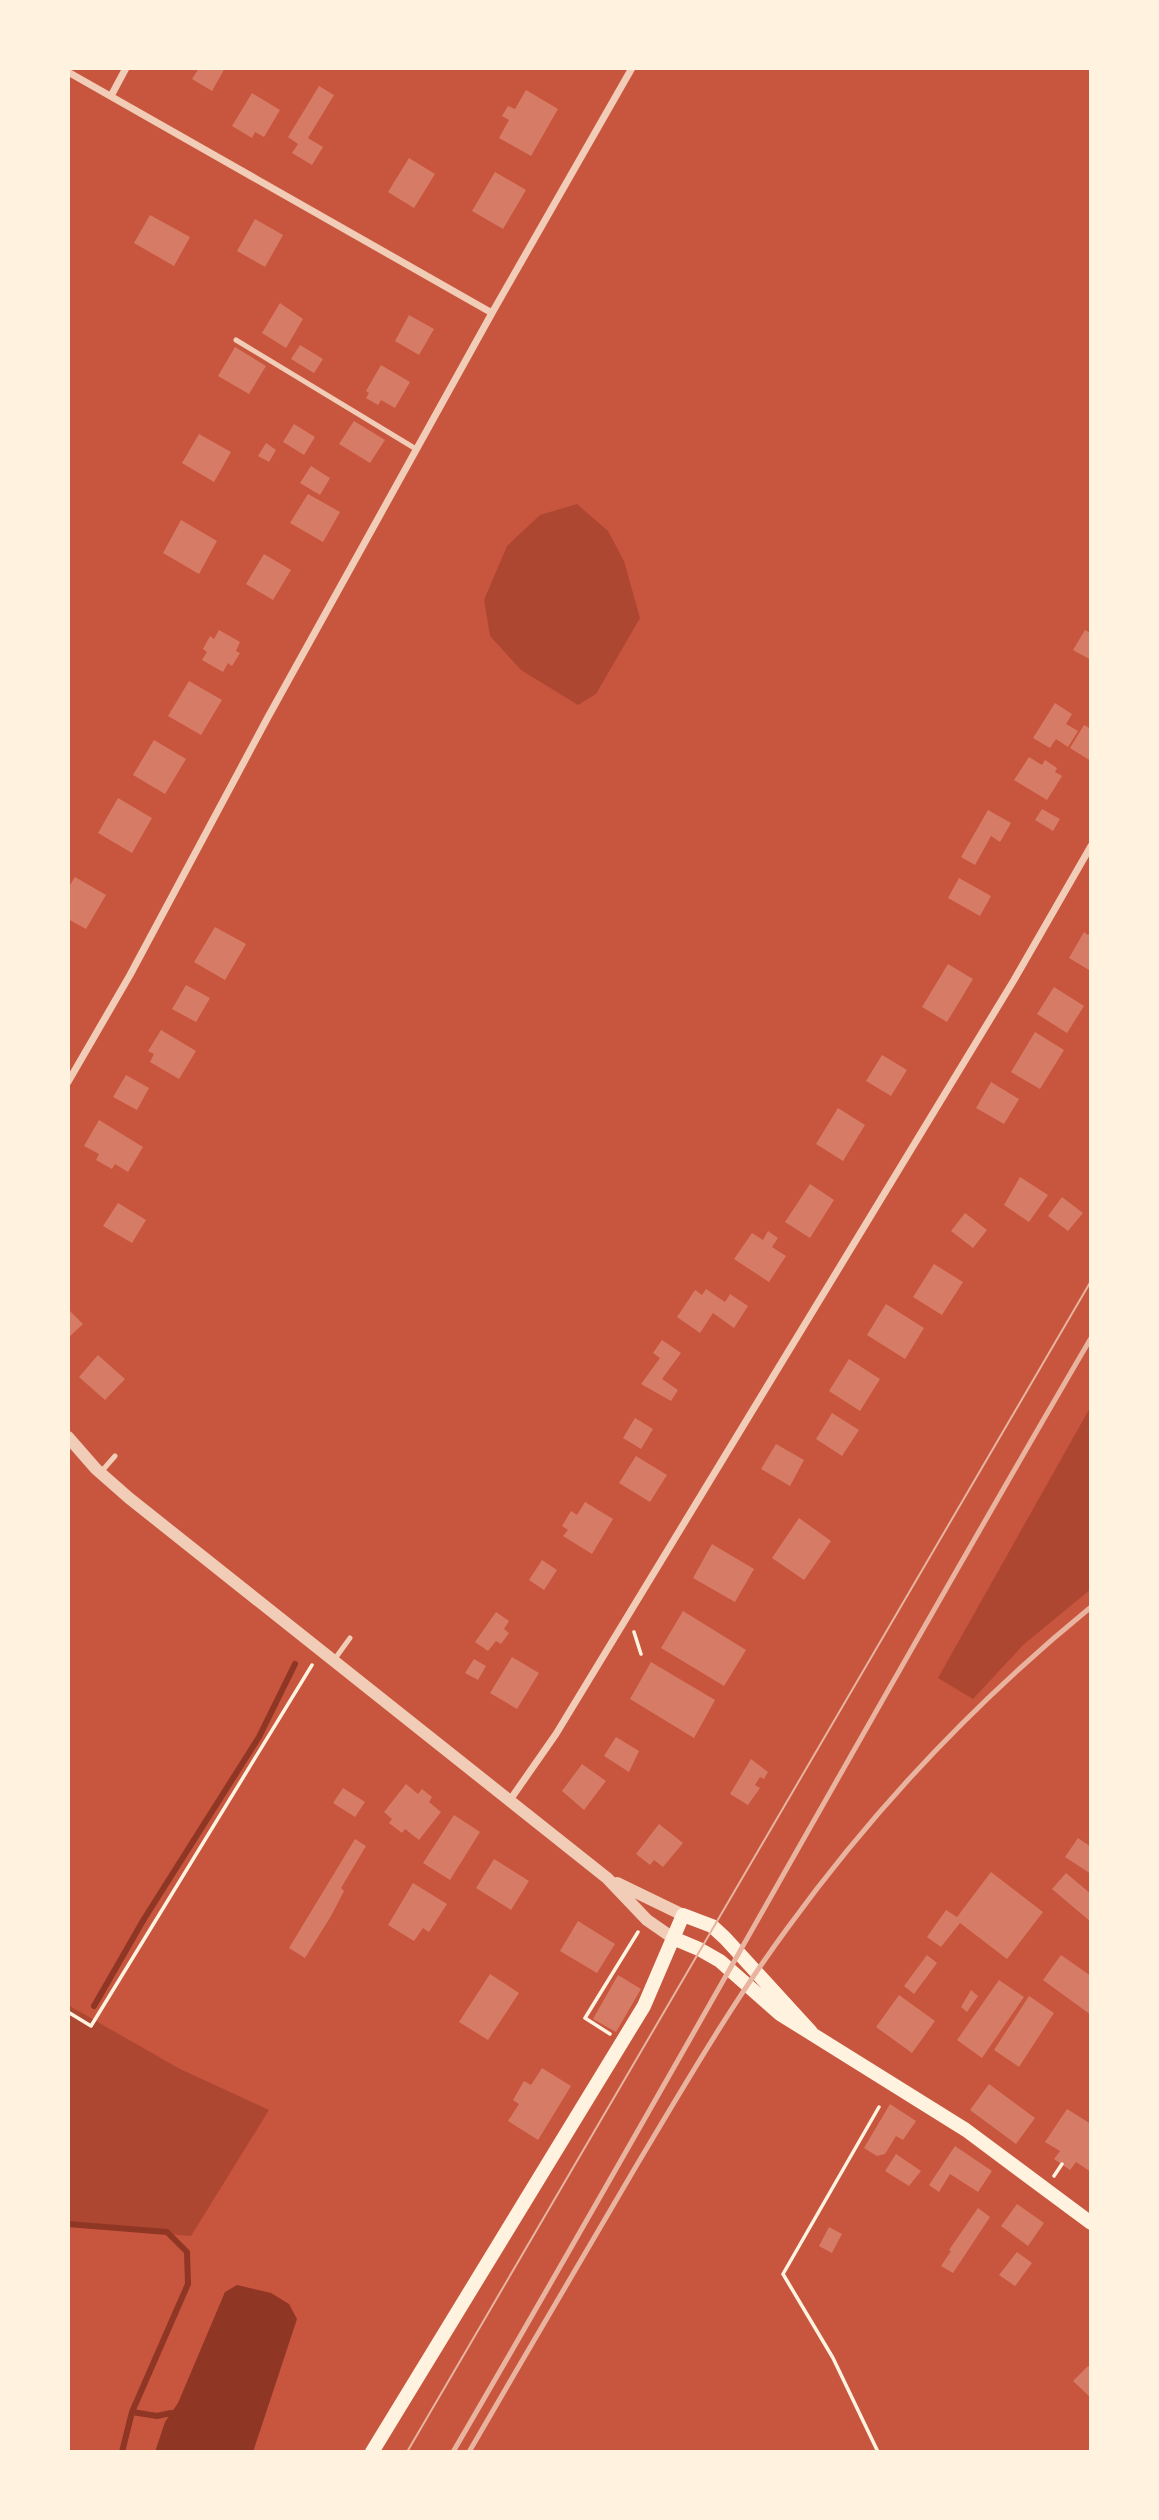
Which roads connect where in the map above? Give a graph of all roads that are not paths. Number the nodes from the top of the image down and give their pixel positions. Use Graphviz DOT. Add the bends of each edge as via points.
graph roads {
  1 [pos="127,68"];
  2 [pos="632,68"];
  3 [pos="68,72"];
  4 [pos="111,96"];
  5 [pos="492,313"];
  6 [pos="236,340"];
  7 [pos="416,449"];
  8 [pos="1091,846"];
  9 [pos="68,1082"];
  10 [pos="68,1437"];
  11 [pos="115,1456"];
  12 [pos="101,1472"];
  13 [pos="350,1638"];
  14 [pos="334,1660"];
  15 [pos="510,1800"];
  16 [pos="607,1878"];
  17 [pos="683,1915"];
  18 [pos="673,1938"];
  19 [pos="811,2032"];
  20 [pos="1091,2223"];
  21 [pos="372,2452"];
  1 -- 4 [label="street"];
  2 -- 5 [label="street"];
  3 -- 4 [label="street"];
  4 -- 5 [label="street"];
  5 -- 7 [label="street"];
  6 -- 7 [label="lane"];
  7 -- 9 [label="street"];
  8 -- 15 [label="street" via="556,1734"];
  10 -- 12 [label="street"];
  11 -- 12 [label="lane"];
  12 -- 14 [label="street"];
  13 -- 14 [label="lane"];
  14 -- 15 [label="street"];
  15 -- 16 [label="street"];
  16 -- 17 [label="street"];
  16 -- 18 [label="street" via="646,1920"];
  17 -- 18 [label="main road"];
  17 -- 19 [label="main road" via="712,1926"];
  18 -- 19 [label="main road" via="720,1961 780,2014"];
  18 -- 21 [label="main road" via="644,2006"];
  19 -- 20 [label="main road" via="966,2130"];
}
